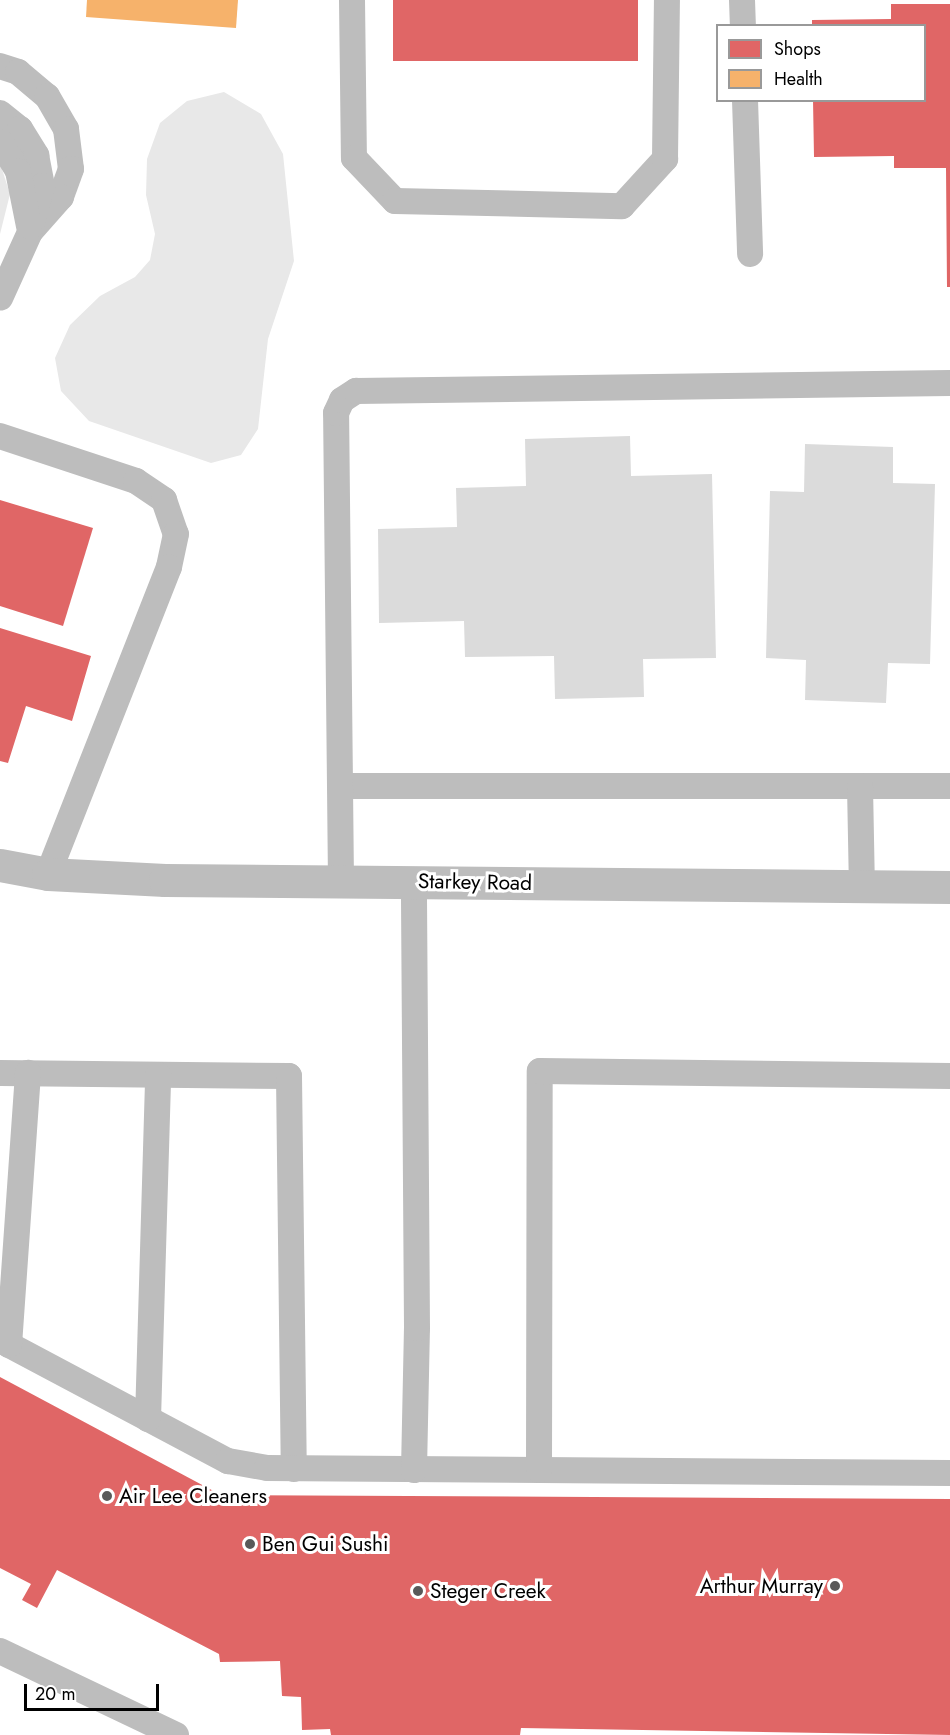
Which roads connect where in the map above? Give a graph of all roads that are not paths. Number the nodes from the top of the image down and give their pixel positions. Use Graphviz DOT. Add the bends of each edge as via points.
graph roads {
  1 [pos="352,0"];
  2 [pos="667,0"];
  3 [pos="742,0"];
  4 [pos="742,24"];
  5 [pos="0,66"];
  6 [pos="745,102"];
  7 [pos="0,113"];
  8 [pos="0,142"];
  9 [pos="30,232"];
  10 [pos="750,254"];
  11 [pos="0,298"];
  12 [pos="950,383"];
  13 [pos="0,436"];
  14 [pos="340,786"];
  15 [pos="860,786"];
  16 [pos="950,786"];
  17 [pos="0,866"];
  18 [pos="48,874"];
  19 [pos="341,882"];
  20 [pos="414,882"];
  21 [pos="862,886"];
  22 [pos="950,887"];
  23 [pos="0,1073"];
  24 [pos="28,1073"];
  25 [pos="158,1075"];
  26 [pos="950,1076"];
  27 [pos="4,1342"];
  28 [pos="148,1419"];
  29 [pos="294,1469"];
  30 [pos="414,1470"];
  31 [pos="539,1470"];
  32 [pos="950,1473"];
  33 [pos="0,1651"];
  34 [pos="176,1735"];
  1 -- 2 [label="lane" via="354,158 395,201 622,206 665,159"];
  3 -- 4 [label="lane"];
  5 -- 9 [label="lane" via="18,72 47,96 66,129 71,169 61,197"];
  6 -- 10 [label="lane"];
  7 -- 9 [label="lane" via="20,129 36,155 42,186"];
  8 -- 9 [label="lane" via="18,171"];
  9 -- 11 [label="lane"];
  12 -- 14 [label="lane" via="356,391 336,413"];
  13 -- 18 [label="lane" via="136,481 164,500 176,534 169,567"];
  14 -- 15 [label="lane"];
  14 -- 19 [label="lane"];
  15 -- 16 [label="lane"];
  15 -- 21 [label="lane"];
  17 -- 18 [label="street, Starkey Road"];
  18 -- 19 [label="street, Starkey Road"];
  19 -- 20 [label="street, Starkey Road"];
  20 -- 21 [label="street, Starkey Road"];
  20 -- 30 [label="lane"];
  21 -- 22 [label="street, Starkey Road"];
  23 -- 24 [label="lane"];
  24 -- 25 [label="lane"];
  24 -- 27 [label="lane"];
  25 -- 28 [label="lane"];
  25 -- 29 [label="lane" via="290,1076"];
  26 -- 31 [label="lane" via="540,1071"];
  27 -- 28 [label="lane"];
  28 -- 29 [label="lane" via="228,1461"];
  29 -- 30 [label="lane"];
  30 -- 31 [label="lane"];
  31 -- 32 [label="lane"];
  33 -- 34 [label="lane"];
}
